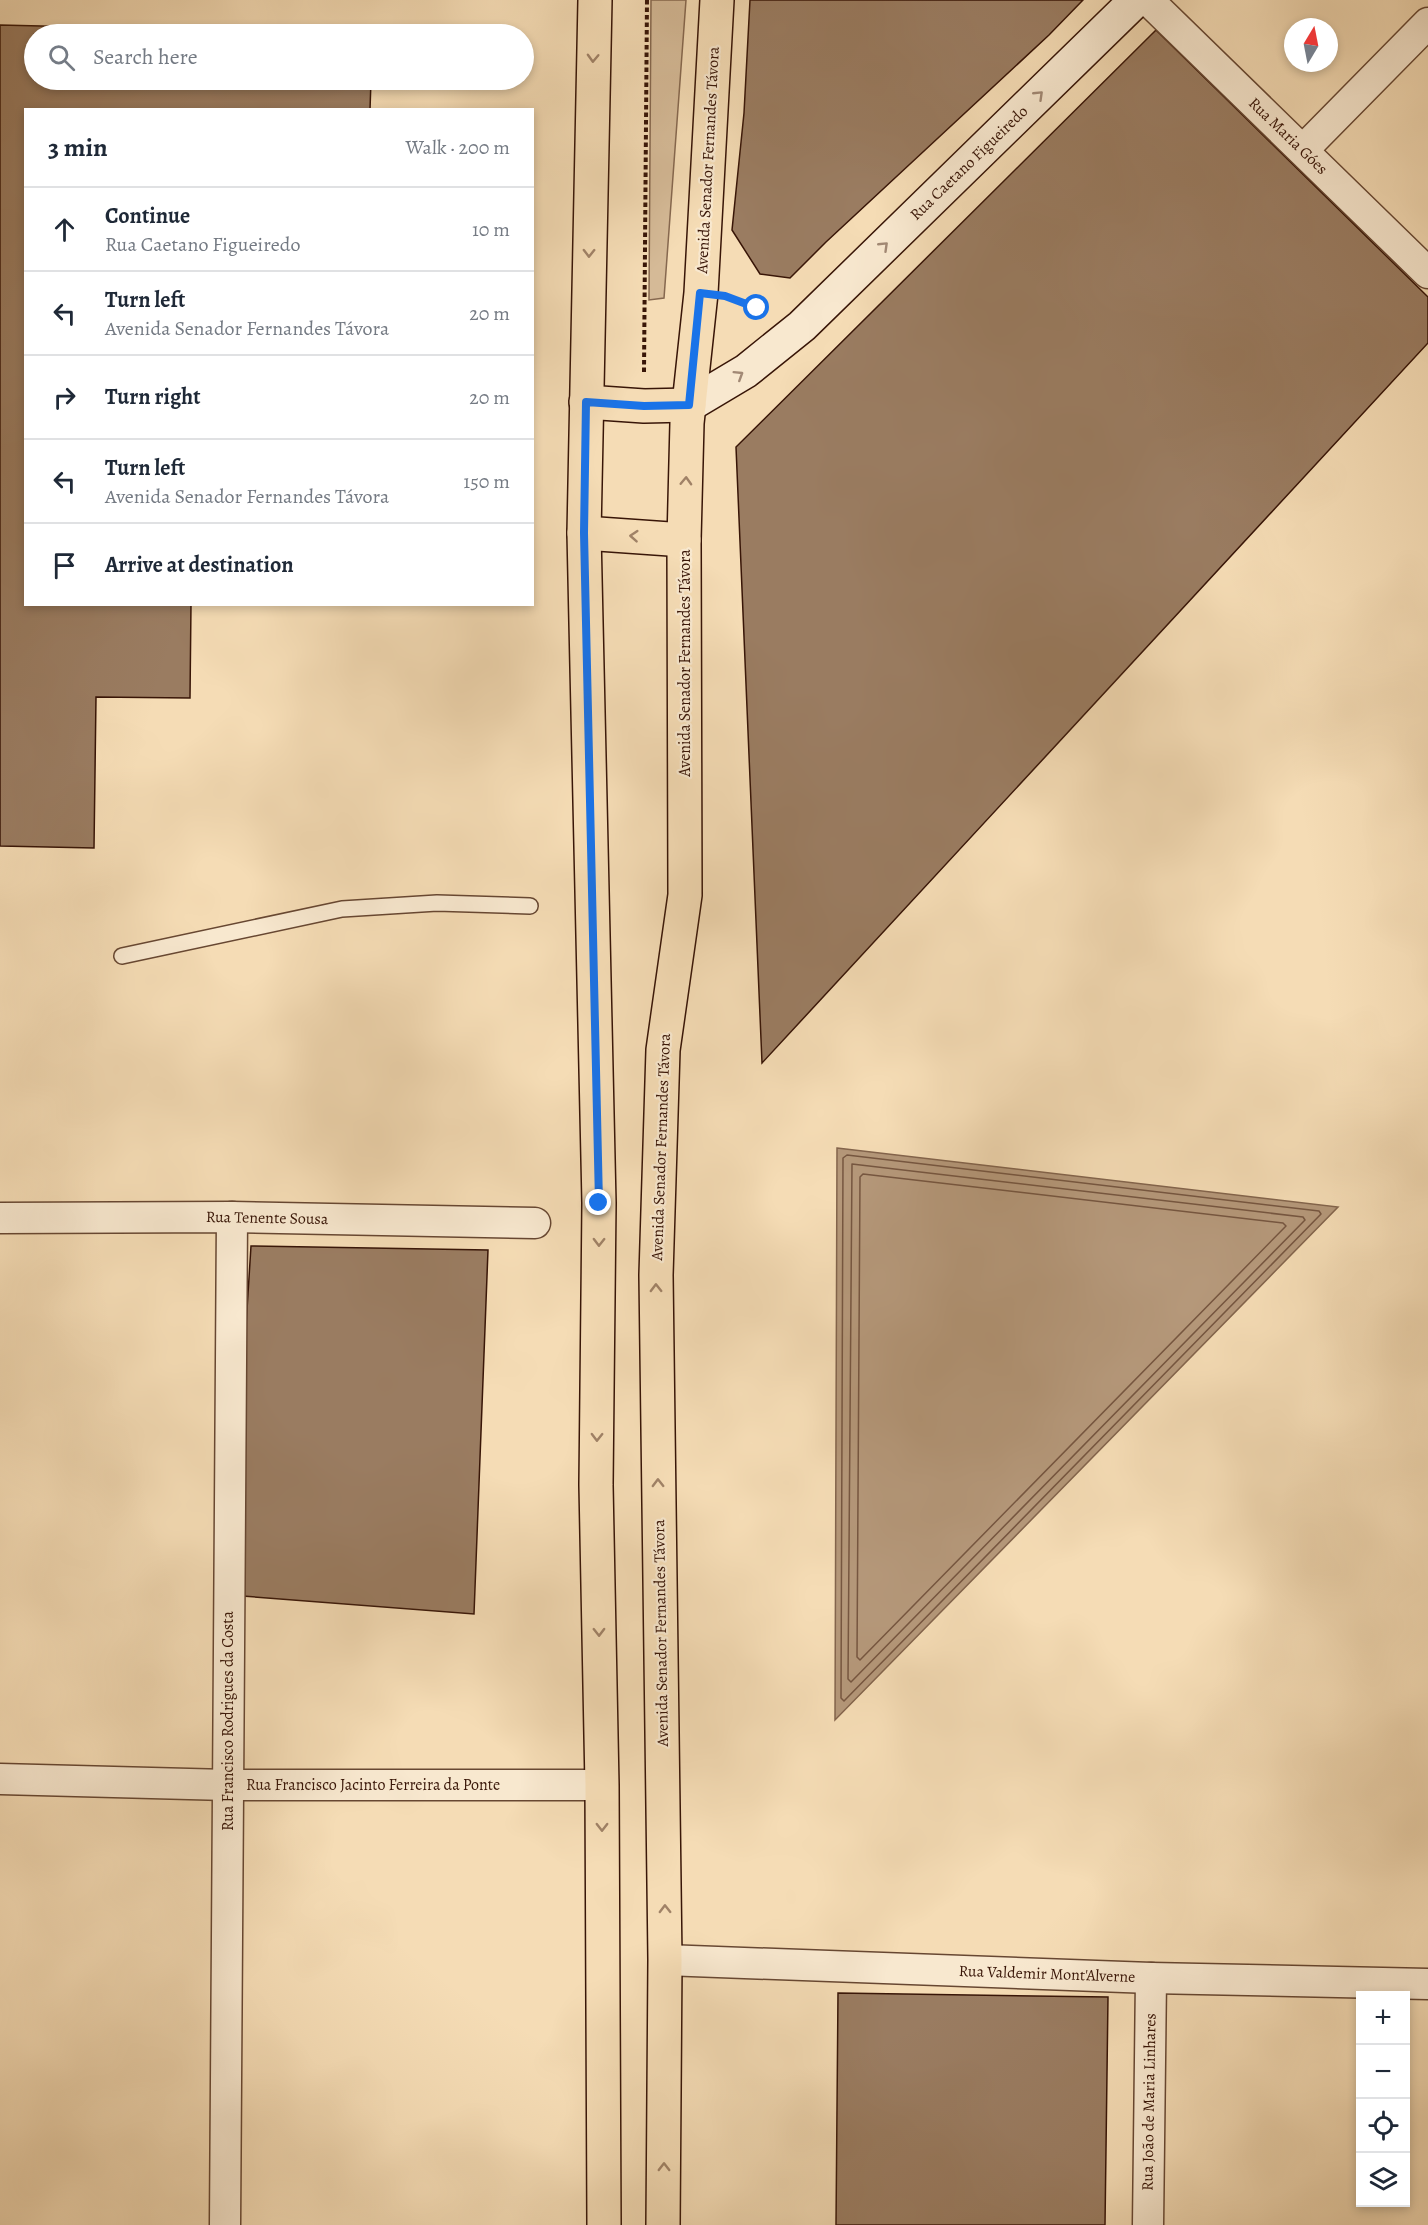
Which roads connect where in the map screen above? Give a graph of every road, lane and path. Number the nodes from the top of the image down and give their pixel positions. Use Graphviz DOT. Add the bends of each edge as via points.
graph roads {
  1 [pos="595,0"];
  2 [pos="647,0"];
  3 [pos="717,0"];
  4 [pos="1136,0"];
  5 [pos="1148,0"];
  6 [pos="1428,23"];
  7 [pos="1303,150"];
  8 [pos="1428,273"];
  9 [pos="700,293"];
  10 [pos="802,326"];
  11 [pos="586,402"];
  12 [pos="689,405"];
  13 [pos="644,406"];
  14 [pos="584,533"];
  15 [pos="684,540"];
  16 [pos="530,906"];
  17 [pos="122,956"];
  18 [pos="232,1217"];
  19 [pos="0,1218"];
  20 [pos="535,1223"];
  21 [pos="0,1779"];
  22 [pos="227,1785"];
  23 [pos="602,1785"];
  24 [pos="665,1960"];
  25 [pos="1151,1978"];
  26 [pos="1428,1984"];
  27 [pos="225,2225"];
  28 [pos="604,2225"];
  29 [pos="663,2225"];
  30 [pos="1148,2225"];
  1 -- 11 [label="main road, one-way"];
  2 -- 13 [label="path"];
  3 -- 9 [label="main road, Avenida Senador Fernandes Távora"];
  10 -- 4 [label="main road, Rua Caetano Figueiredo, one-way"];
  5 -- 7 [label="street, Rua Maria Góes"];
  6 -- 7 [label="street"];
  7 -- 8 [label="street, Rua Maria Góes"];
  9 -- 10 [label="path" via="737,299"];
  9 -- 12 [label="main road, Avenida Senador Fernandes Távora"];
  12 -- 10 [label="main road, Rua Caetano Figueiredo, one-way" via="746,371"];
  11 -- 13 [label="main road"];
  11 -- 14 [label="main road"];
  12 -- 13 [label="main road"];
  15 -- 12 [label="main road, Avenida Senador Fernandes Távora, one-way"];
  15 -- 14 [label="main road, one-way"];
  14 -- 23 [label="main road, one-way" via="599,1203 596,1485"];
  24 -- 15 [label="main road, Avenida Senador Fernandes Távora, one-way" via="656,1275 663,1050 685,895"];
  16 -- 17 [label="lane" via="437,903 342,909"];
  18 -- 19 [label="street, Rua Tenente Sousa"];
  18 -- 20 [label="street, Rua Tenente Sousa"];
  18 -- 22 [label="street, Rua Francisco Rodrigues da Costa"];
  21 -- 22 [label="street, Rua Francisco Jacinto Ferreira da Ponte"];
  22 -- 23 [label="street, Rua Francisco Jacinto Ferreira da Ponte"];
  22 -- 27 [label="street, Rua Francisco Rodrigues da Costa"];
  23 -- 28 [label="main road, one-way"];
  24 -- 25 [label="street, Rua Valdemir Mont'Alverne"];
  29 -- 24 [label="main road, Avenida Senador Fernandes Távora, one-way"];
  25 -- 26 [label="street, Rua Valdemir Mont'Alverne"];
  25 -- 30 [label="street, Rua João de Maria Linhares"];
}
